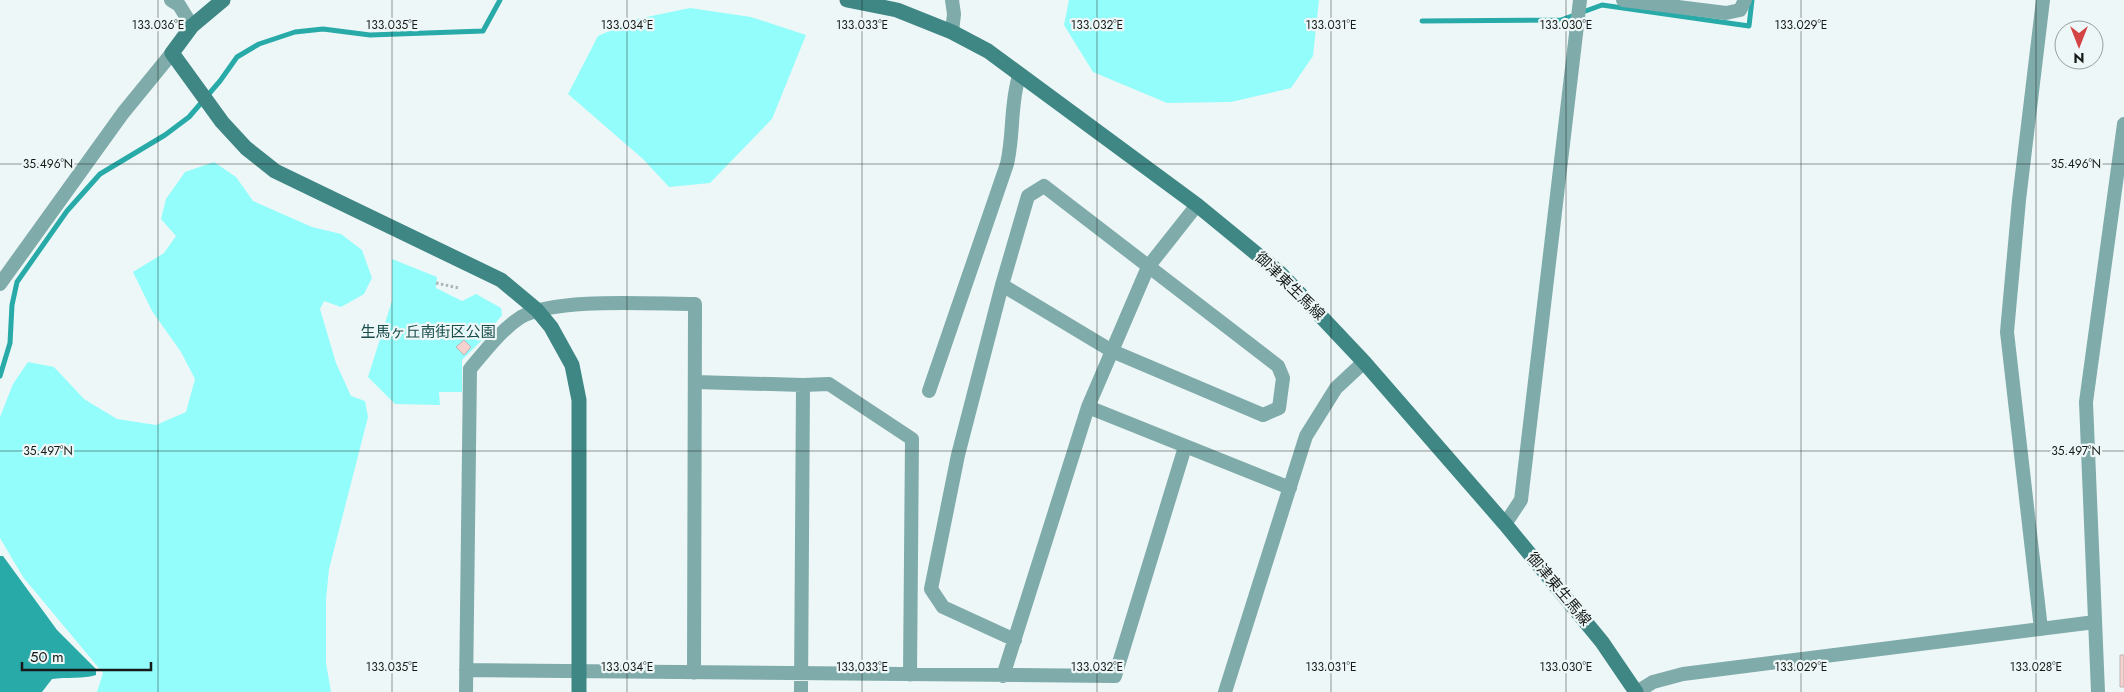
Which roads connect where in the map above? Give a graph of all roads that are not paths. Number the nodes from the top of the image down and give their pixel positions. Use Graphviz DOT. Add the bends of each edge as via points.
graph roads {
  1 [pos="171,0"];
  2 [pos="223,0"];
  3 [pos="847,0"];
  4 [pos="952,0"];
  5 [pos="1580,0"];
  6 [pos="1623,0"];
  7 [pos="1745,0"];
  8 [pos="2043,0"];
  9 [pos="192,26"];
  10 [pos="952,32"];
  11 [pos="172,53"];
  12 [pos="1019,76"];
  13 [pos="2124,124"];
  14 [pos="1197,205"];
  15 [pos="1148,267"];
  16 [pos="0,284"];
  17 [pos="1002,286"];
  18 [pos="538,310"];
  19 [pos="1112,351"];
  20 [pos="1364,362"];
  21 [pos="695,382"];
  22 [pos="803,385"];
  23 [pos="930,391"];
  24 [pos="1088,407"];
  25 [pos="1185,447"];
  26 [pos="1290,488"];
  27 [pos="1505,524"];
  28 [pos="2095,622"];
  29 [pos="2041,629"];
  30 [pos="1015,640"];
  31 [pos="466,670"];
  32 [pos="580,672"];
  33 [pos="694,673"];
  34 [pos="801,674"];
  35 [pos="910,675"];
  36 [pos="1003,676"];
  37 [pos="466,692"];
  38 [pos="579,692"];
  39 [pos="801,692"];
  40 [pos="1225,692"];
  41 [pos="1637,692"];
  42 [pos="2098,692"];
  1 -- 9 [label="street"];
  2 -- 9 [label="main road"];
  3 -- 10 [label="main road, 御津東生馬線" via="897,10"];
  4 -- 10 [label="street"];
  5 -- 27 [label="street" via="1521,500"];
  6 -- 7 [label="street" via="1726,13 1740,10"];
  8 -- 29 [label="street" via="2007,332"];
  9 -- 11 [label="main road"];
  10 -- 12 [label="main road, 御津東生馬線" via="988,51"];
  11 -- 16 [label="street" via="123,113"];
  11 -- 18 [label="main road" via="222,122 246,148 275,171 501,280"];
  12 -- 14 [label="main road, 御津東生馬線"];
  12 -- 23 [label="street" via="1012,106 1013,129 1007,164"];
  13 -- 28 [label="street" via="2086,402"];
  14 -- 15 [label="street"];
  14 -- 20 [label="main road, 御津東生馬線" via="1280,273"];
  15 -- 17 [label="street" via="1044,186 1028,196"];
  15 -- 19 [label="street"];
  15 -- 19 [label="street" via="1278,366 1283,378 1278,408 1263,415"];
  17 -- 19 [label="street"];
  17 -- 30 [label="street" via="958,454 931,590 943,607"];
  18 -- 21 [label="street" via="565,305 695,304"];
  18 -- 31 [label="street" via="520,318 470,369"];
  18 -- 32 [label="main road" via="572,365 579,400"];
  19 -- 24 [label="street"];
  20 -- 26 [label="street" via="1336,388 1306,436"];
  20 -- 27 [label="main road, 御津東生馬線"];
  21 -- 22 [label="street"];
  21 -- 33 [label="street"];
  22 -- 34 [label="street"];
  22 -- 35 [label="street" via="828,384 912,439"];
  24 -- 25 [label="street"];
  24 -- 30 [label="street"];
  25 -- 26 [label="street"];
  25 -- 36 [label="street" via="1115,676"];
  26 -- 40 [label="street"];
  27 -- 41 [label="main road, 御津東生馬線" via="1602,642"];
  28 -- 29 [label="street"];
  28 -- 42 [label="street"];
  29 -- 41 [label="street" via="1683,674 1653,682"];
  30 -- 36 [label="street"];
  31 -- 32 [label="street"];
  31 -- 37 [label="street"];
  32 -- 33 [label="street"];
  32 -- 38 [label="main road"];
  33 -- 34 [label="street"];
  34 -- 35 [label="street"];
  34 -- 39 [label="street"];
  35 -- 36 [label="street"];
}
